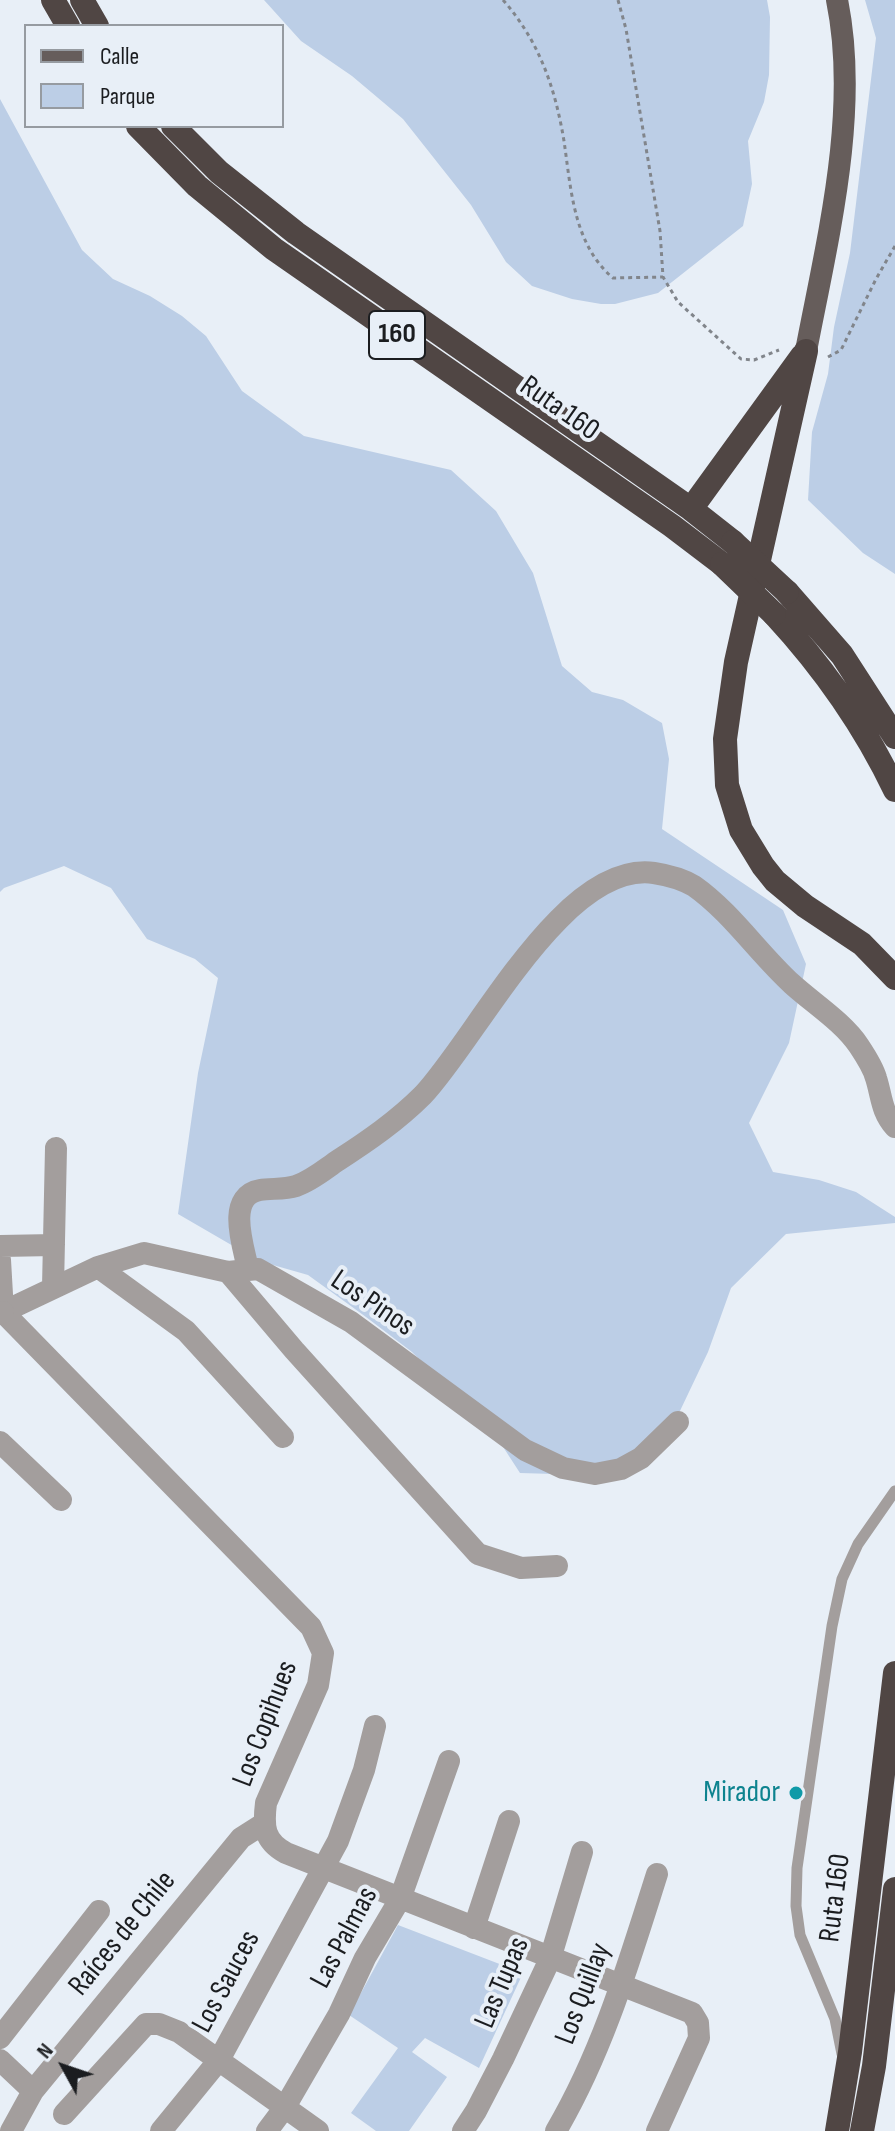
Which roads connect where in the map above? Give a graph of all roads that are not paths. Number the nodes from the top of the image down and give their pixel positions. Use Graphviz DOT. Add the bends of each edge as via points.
graph roads {
  1 [pos="53,0"];
  2 [pos="82,0"];
  3 [pos="837,0"];
  4 [pos="67,24"];
  5 [pos="96,24"];
  6 [pos="140,128"];
  7 [pos="175,128"];
  8 [pos="804,360"];
  9 [pos="691,509"];
  10 [pos="895,737"];
  11 [pos="895,790"];
  12 [pos="895,978"];
  13 [pos="895,1127"];
  14 [pos="56,1148"];
  15 [pos="54,1245"];
  16 [pos="0,1246"];
  17 [pos="0,1260"];
  18 [pos="98,1267"];
  19 [pos="238,1271"];
  20 [pos="53,1287"];
  21 [pos="1,1313"];
  22 [pos="678,1422"];
  23 [pos="283,1437"];
  24 [pos="0,1442"];
  25 [pos="895,1491"];
  26 [pos="61,1500"];
  27 [pos="557,1566"];
  28 [pos="895,1673"];
  29 [pos="375,1726"];
  30 [pos="449,1761"];
  31 [pos="509,1821"];
  32 [pos="263,1824"];
  33 [pos="582,1852"];
  34 [pos="322,1868"];
  35 [pos="657,1874"];
  36 [pos="895,1889"];
  37 [pos="400,1899"];
  38 [pos="99,1911"];
  39 [pos="474,1928"];
  40 [pos="550,1959"];
  41 [pos="621,1987"];
  42 [pos="0,2038"];
  43 [pos="0,2060"];
  44 [pos="219,2060"];
  45 [pos="845,2090"];
  46 [pos="33,2091"];
  47 [pos="285,2107"];
  48 [pos="64,2114"];
  49 [pos="11,2131"];
  50 [pos="161,2131"];
  51 [pos="267,2131"];
  52 [pos="318,2131"];
  53 [pos="463,2131"];
  54 [pos="556,2131"];
  55 [pos="657,2131"];
  56 [pos="837,2131"];
  57 [pos="862,2131"];
  1 -- 4 [label="highway"];
  2 -- 5 [label="highway"];
  3 -- 8 [label="main road" via="845,111 827,245"];
  6 -- 11 [label="highway, Ruta 160 / 160, bridge" via="197,186 274,249 722,564 810,655 843,699"];
  7 -- 9 [label="highway, Ruta 160 / 160" via="219,172 296,233"];
  8 -- 9 [label="highway"];
  8 -- 12 [label="highway" via="736,662 725,739 727,785 741,830 775,881 862,944"];
  9 -- 10 [label="highway, Ruta 160 / 160, bridge" via="787,592 842,655"];
  13 -- 19 [label="street" via="884,1114 876,1077 857,1043 712,901 672,876 632,872 591,891 562,915 448,1065 385,1130 311,1179 248,1195 239,1222"];
  14 -- 15 [label="street"];
  15 -- 16 [label="street"];
  15 -- 20 [label="street"];
  17 -- 21 [label="street"];
  18 -- 19 [label="street, Los Pinos" via="144,1253"];
  18 -- 20 [label="street, Los Pinos"];
  18 -- 23 [label="street" via="186,1331"];
  19 -- 22 [label="street, Los Pinos" via="269,1273 351,1322 525,1450 563,1468 595,1474 621,1469 641,1458"];
  19 -- 27 [label="street" via="478,1554 521,1568"];
  20 -- 21 [label="street, Los Pinos"];
  21 -- 32 [label="street, Los Copihues" via="311,1627 323,1653 318,1685 266,1803"];
  24 -- 26 [label="street"];
  25 -- 45 [label="lane" via="858,1544 842,1579 797,1868 800,1935 835,2019"];
  28 -- 45 [label="highway, Ruta 160"];
  29 -- 34 [label="street, Los Sauces" via="338,1841"];
  30 -- 37 [label="street, Las Palmas"];
  31 -- 39 [label="street"];
  32 -- 34 [label="street, Los Copihues" via="275,1847"];
  32 -- 46 [label="street, Raíces de Chile" via="241,1838"];
  33 -- 40 [label="street, Las Tupas"];
  34 -- 37 [label="street, Los Copihues"];
  34 -- 44 [label="street, Los Sauces"];
  35 -- 41 [label="street, Los Quillay"];
  36 -- 57 [label="highway, Ruta 160"];
  37 -- 39 [label="street, Los Copihues"];
  37 -- 47 [label="street, Las Palmas"];
  38 -- 42 [label="street"];
  39 -- 40 [label="street, Los Copihues"];
  40 -- 41 [label="street, Los Copihues"];
  40 -- 53 [label="street, Las Tupas"];
  41 -- 54 [label="street, Los Quillay" via="599,2047"];
  41 -- 55 [label="street, Los Copihues" via="692,2013 698,2023 699,2038"];
  43 -- 46 [label="street"];
  44 -- 47 [label="street, Los Sauces"];
  44 -- 48 [label="street" via="179,2032 146,2024"];
  44 -- 50 [label="street"];
  45 -- 56 [label="highway, Ruta 160"];
  46 -- 49 [label="street, Raíces de Chile"];
  47 -- 51 [label="street, Las Palmas"];
  47 -- 52 [label="street, Los Sauces"];
}
